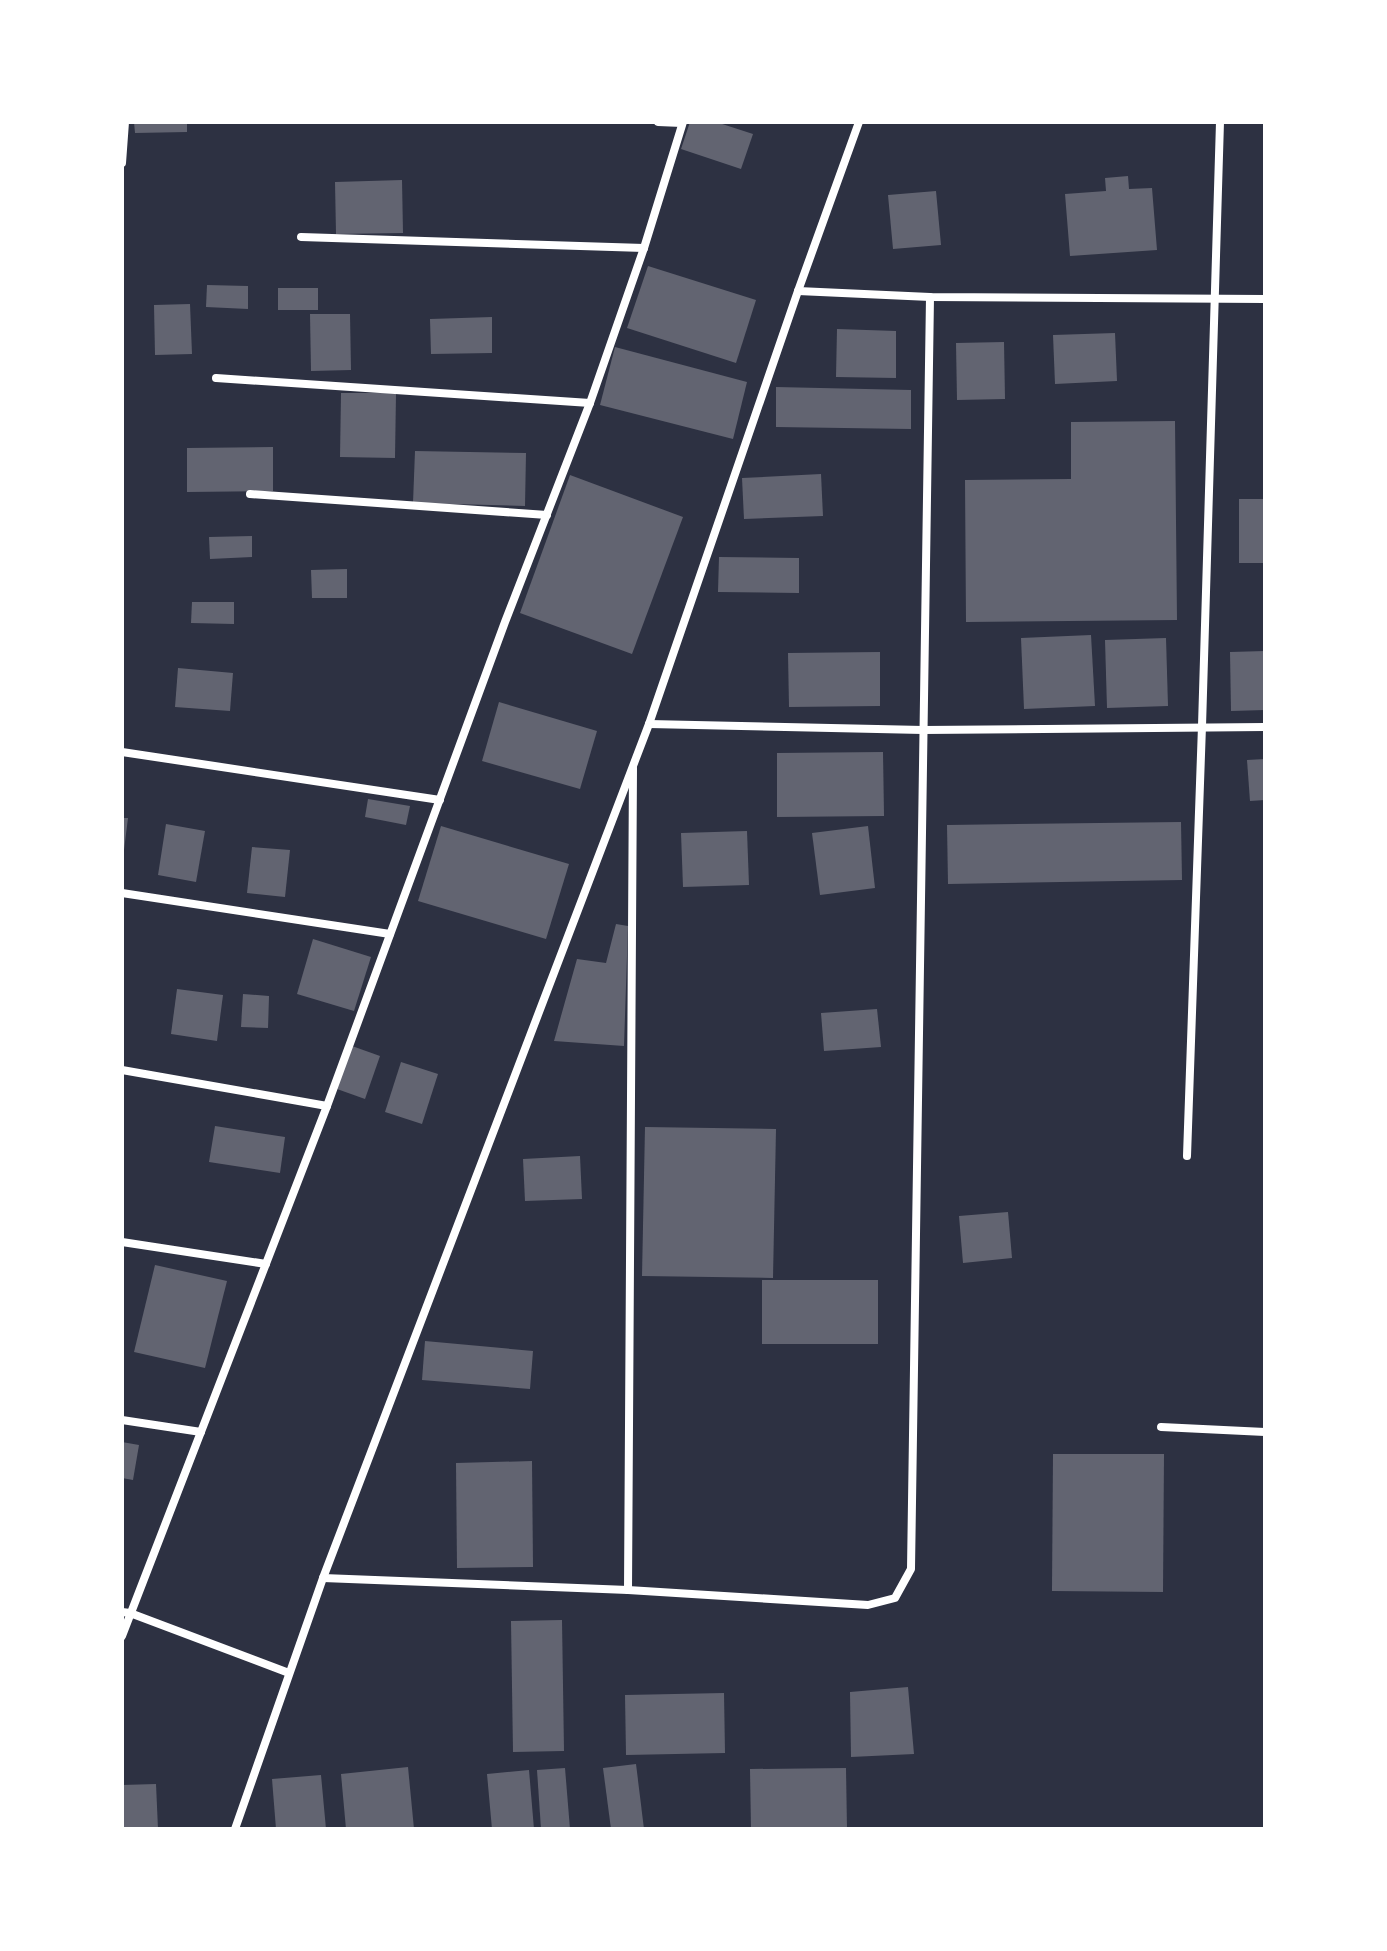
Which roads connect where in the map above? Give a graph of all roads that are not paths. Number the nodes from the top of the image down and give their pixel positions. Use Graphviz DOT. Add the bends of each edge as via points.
graph roads {
  1 [pos="125,122"];
  2 [pos="658,122"];
  3 [pos="859,122"];
  4 [pos="1220,122"];
  5 [pos="682,123"];
  6 [pos="122,163"];
  7 [pos="301,237"];
  8 [pos="644,248"];
  9 [pos="798,291"];
  10 [pos="930,297"];
  11 [pos="1215,298"];
  12 [pos="1265,299"];
  13 [pos="216,378"];
  14 [pos="590,403"];
  15 [pos="250,494"];
  16 [pos="547,515"];
  17 [pos="649,724"];
  18 [pos="1202,726"];
  19 [pos="1265,727"];
  20 [pos="923,730"];
  21 [pos="122,752"];
  22 [pos="633,763"];
  23 [pos="440,800"];
  24 [pos="122,893"];
  25 [pos="390,934"];
  26 [pos="122,1070"];
  27 [pos="327,1106"];
  28 [pos="1187,1156"];
  29 [pos="122,1242"];
  30 [pos="266,1264"];
  31 [pos="122,1420"];
  32 [pos="1161,1427"];
  33 [pos="201,1432"];
  34 [pos="1265,1432"];
  35 [pos="323,1578"];
  36 [pos="628,1590"];
  37 [pos="126,1613"];
  38 [pos="122,1636"];
  39 [pos="289,1673"];
  40 [pos="235,1829"];
  1 -- 6 [label="street"];
  2 -- 5 [label="street"];
  3 -- 9 [label="street"];
  4 -- 11 [label="street"];
  5 -- 8 [label="street"];
  7 -- 8 [label="street"];
  8 -- 14 [label="street"];
  9 -- 10 [label="street"];
  9 -- 17 [label="street"];
  10 -- 11 [label="street"];
  10 -- 20 [label="street"];
  11 -- 12 [label="street"];
  11 -- 18 [label="street"];
  13 -- 14 [label="street"];
  14 -- 16 [label="street"];
  15 -- 16 [label="street"];
  16 -- 23 [label="street"];
  17 -- 20 [label="street"];
  17 -- 22 [label="street"];
  18 -- 19 [label="street"];
  18 -- 20 [label="street"];
  18 -- 28 [label="street"];
  20 -- 36 [label="street" via="911,1569 895,1598 868,1605"];
  21 -- 23 [label="street"];
  22 -- 35 [label="street"];
  22 -- 36 [label="street"];
  23 -- 25 [label="street"];
  24 -- 25 [label="street"];
  25 -- 27 [label="street"];
  26 -- 27 [label="street"];
  27 -- 30 [label="street"];
  29 -- 30 [label="street"];
  30 -- 33 [label="street"];
  31 -- 33 [label="street"];
  32 -- 34 [label="street"];
  33 -- 37 [label="street"];
  35 -- 36 [label="street"];
  35 -- 39 [label="street"];
  37 -- 38 [label="street"];
  37 -- 39 [label="street"];
  39 -- 40 [label="street"];
}
